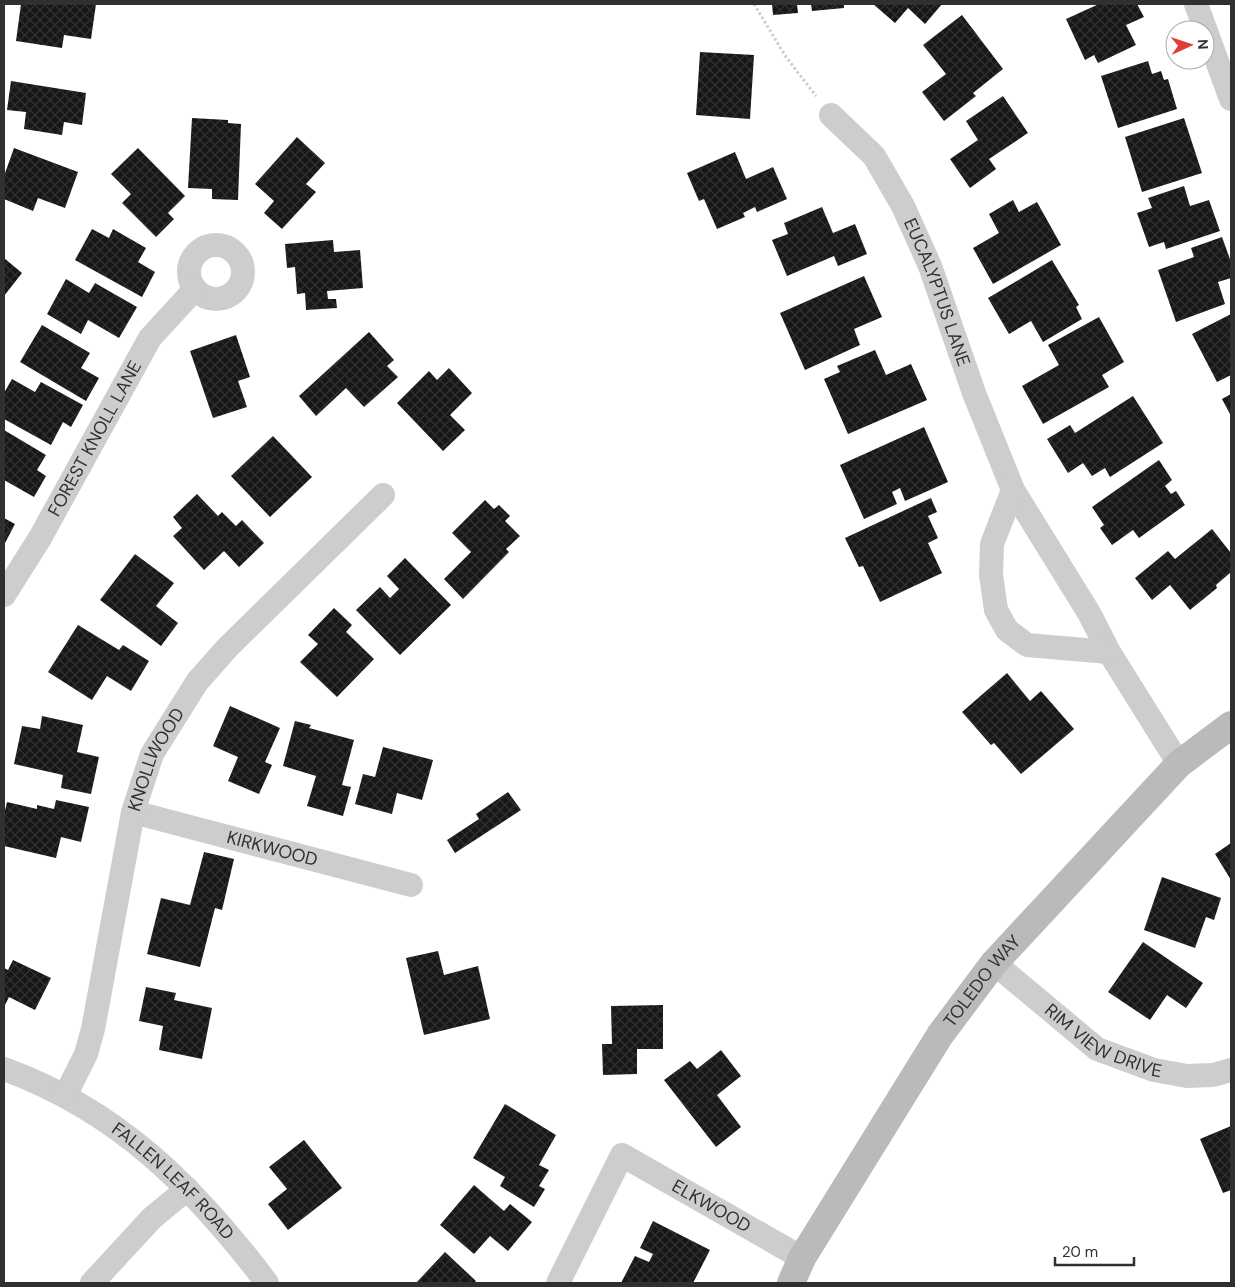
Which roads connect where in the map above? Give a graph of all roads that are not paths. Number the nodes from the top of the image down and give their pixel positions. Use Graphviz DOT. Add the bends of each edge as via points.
graph roads {
  1 [pos="1196,4"];
  2 [pos="1222,44"];
  3 [pos="1231,99"];
  4 [pos="831,115"];
  5 [pos="195,289"];
  6 [pos="1013,490"];
  7 [pos="383,495"];
  8 [pos="4,595"];
  9 [pos="1109,652"];
  10 [pos="1231,725"];
  11 [pos="1179,764"];
  12 [pos="133,812"];
  13 [pos="411,885"];
  14 [pos="994,963"];
  15 [pos="4,1069"];
  16 [pos="1231,1070"];
  17 [pos="65,1096"];
  18 [pos="187,1189"];
  19 [pos="802,1258"];
  20 [pos="92,1283"];
  21 [pos="267,1283"];
  22 [pos="558,1283"];
  23 [pos="790,1283"];
  1 -- 2 [label="street"];
  2 -- 3 [label="street"];
  4 -- 6 [label="street, EUCALYPTUS LANE" via="874,156 902,206 930,266 974,393"];
  5 -- 8 [label="street, FOREST KNOLL LANE" via="150,338 40,538"];
  6 -- 9 [label="street, EUCALYPTUS LANE" via="1089,613"];
  6 -- 9 [label="street" via="992,544 991,575 996,610 1007,630 1027,645"];
  7 -- 12 [label="street, KNOLLWOOD" via="227,648 197,682 152,754"];
  9 -- 11 [label="street, EUCALYPTUS LANE"];
  10 -- 11 [label="main road, TOLEDO WAY"];
  11 -- 14 [label="main road, TOLEDO WAY"];
  12 -- 13 [label="street, KIRKWOOD"];
  12 -- 17 [label="street, KNOLLWOOD" via="93,1029 86,1054"];
  14 -- 16 [label="street, RIM VIEW DRIVE" via="1097,1049 1154,1070 1186,1076 1213,1075"];
  14 -- 19 [label="main road, TOLEDO WAY" via="940,1035"];
  15 -- 17 [label="street, FALLEN LEAF ROAD"];
  17 -- 18 [label="street, FALLEN LEAF ROAD" via="122,1132 162,1163"];
  18 -- 20 [label="street" via="152,1218"];
  18 -- 21 [label="street, FALLEN LEAF ROAD"];
  19 -- 22 [label="street, ELKWOOD" via="622,1155"];
  19 -- 23 [label="main road, TOLEDO WAY"];
}
